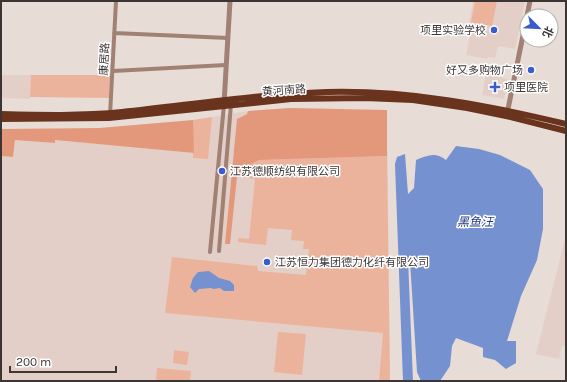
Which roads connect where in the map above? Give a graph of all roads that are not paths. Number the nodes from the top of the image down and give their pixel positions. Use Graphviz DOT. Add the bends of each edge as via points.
graph roads {
  1 [pos="116,1"];
  2 [pos="230,1"];
  3 [pos="530,1"];
  4 [pos="114,33"];
  5 [pos="228,38"];
  6 [pos="226,65"];
  7 [pos="112,71"];
  8 [pos="228,102"];
  9 [pos="507,113"];
  10 [pos="1,114"];
  11 [pos="110,115"];
  12 [pos="1,119"];
  13 [pos="566,124"];
  14 [pos="566,131"];
  15 [pos="219,251"];
  16 [pos="210,252"];
  1 -- 4 [label="street, 康居路"];
  2 -- 5 [label="street"];
  3 -- 9 [label="street"];
  4 -- 5 [label="street"];
  4 -- 7 [label="street, 康居路"];
  5 -- 6 [label="street"];
  6 -- 7 [label="street"];
  6 -- 8 [label="street"];
  7 -- 11 [label="street, 康居路"];
  8 -- 9 [label="main road, 黄河南路" via="326,97 365,98 428,102"];
  8 -- 11 [label="main road, 黄河南路"];
  8 -- 15 [label="street"];
  8 -- 16 [label="street"];
  9 -- 13 [label="main road, 黄河南路"];
  9 -- 14 [label="main road, 黄河南路"];
  10 -- 11 [label="main road, 黄河南路"];
  11 -- 12 [label="main road, 黄河南路"];
}
